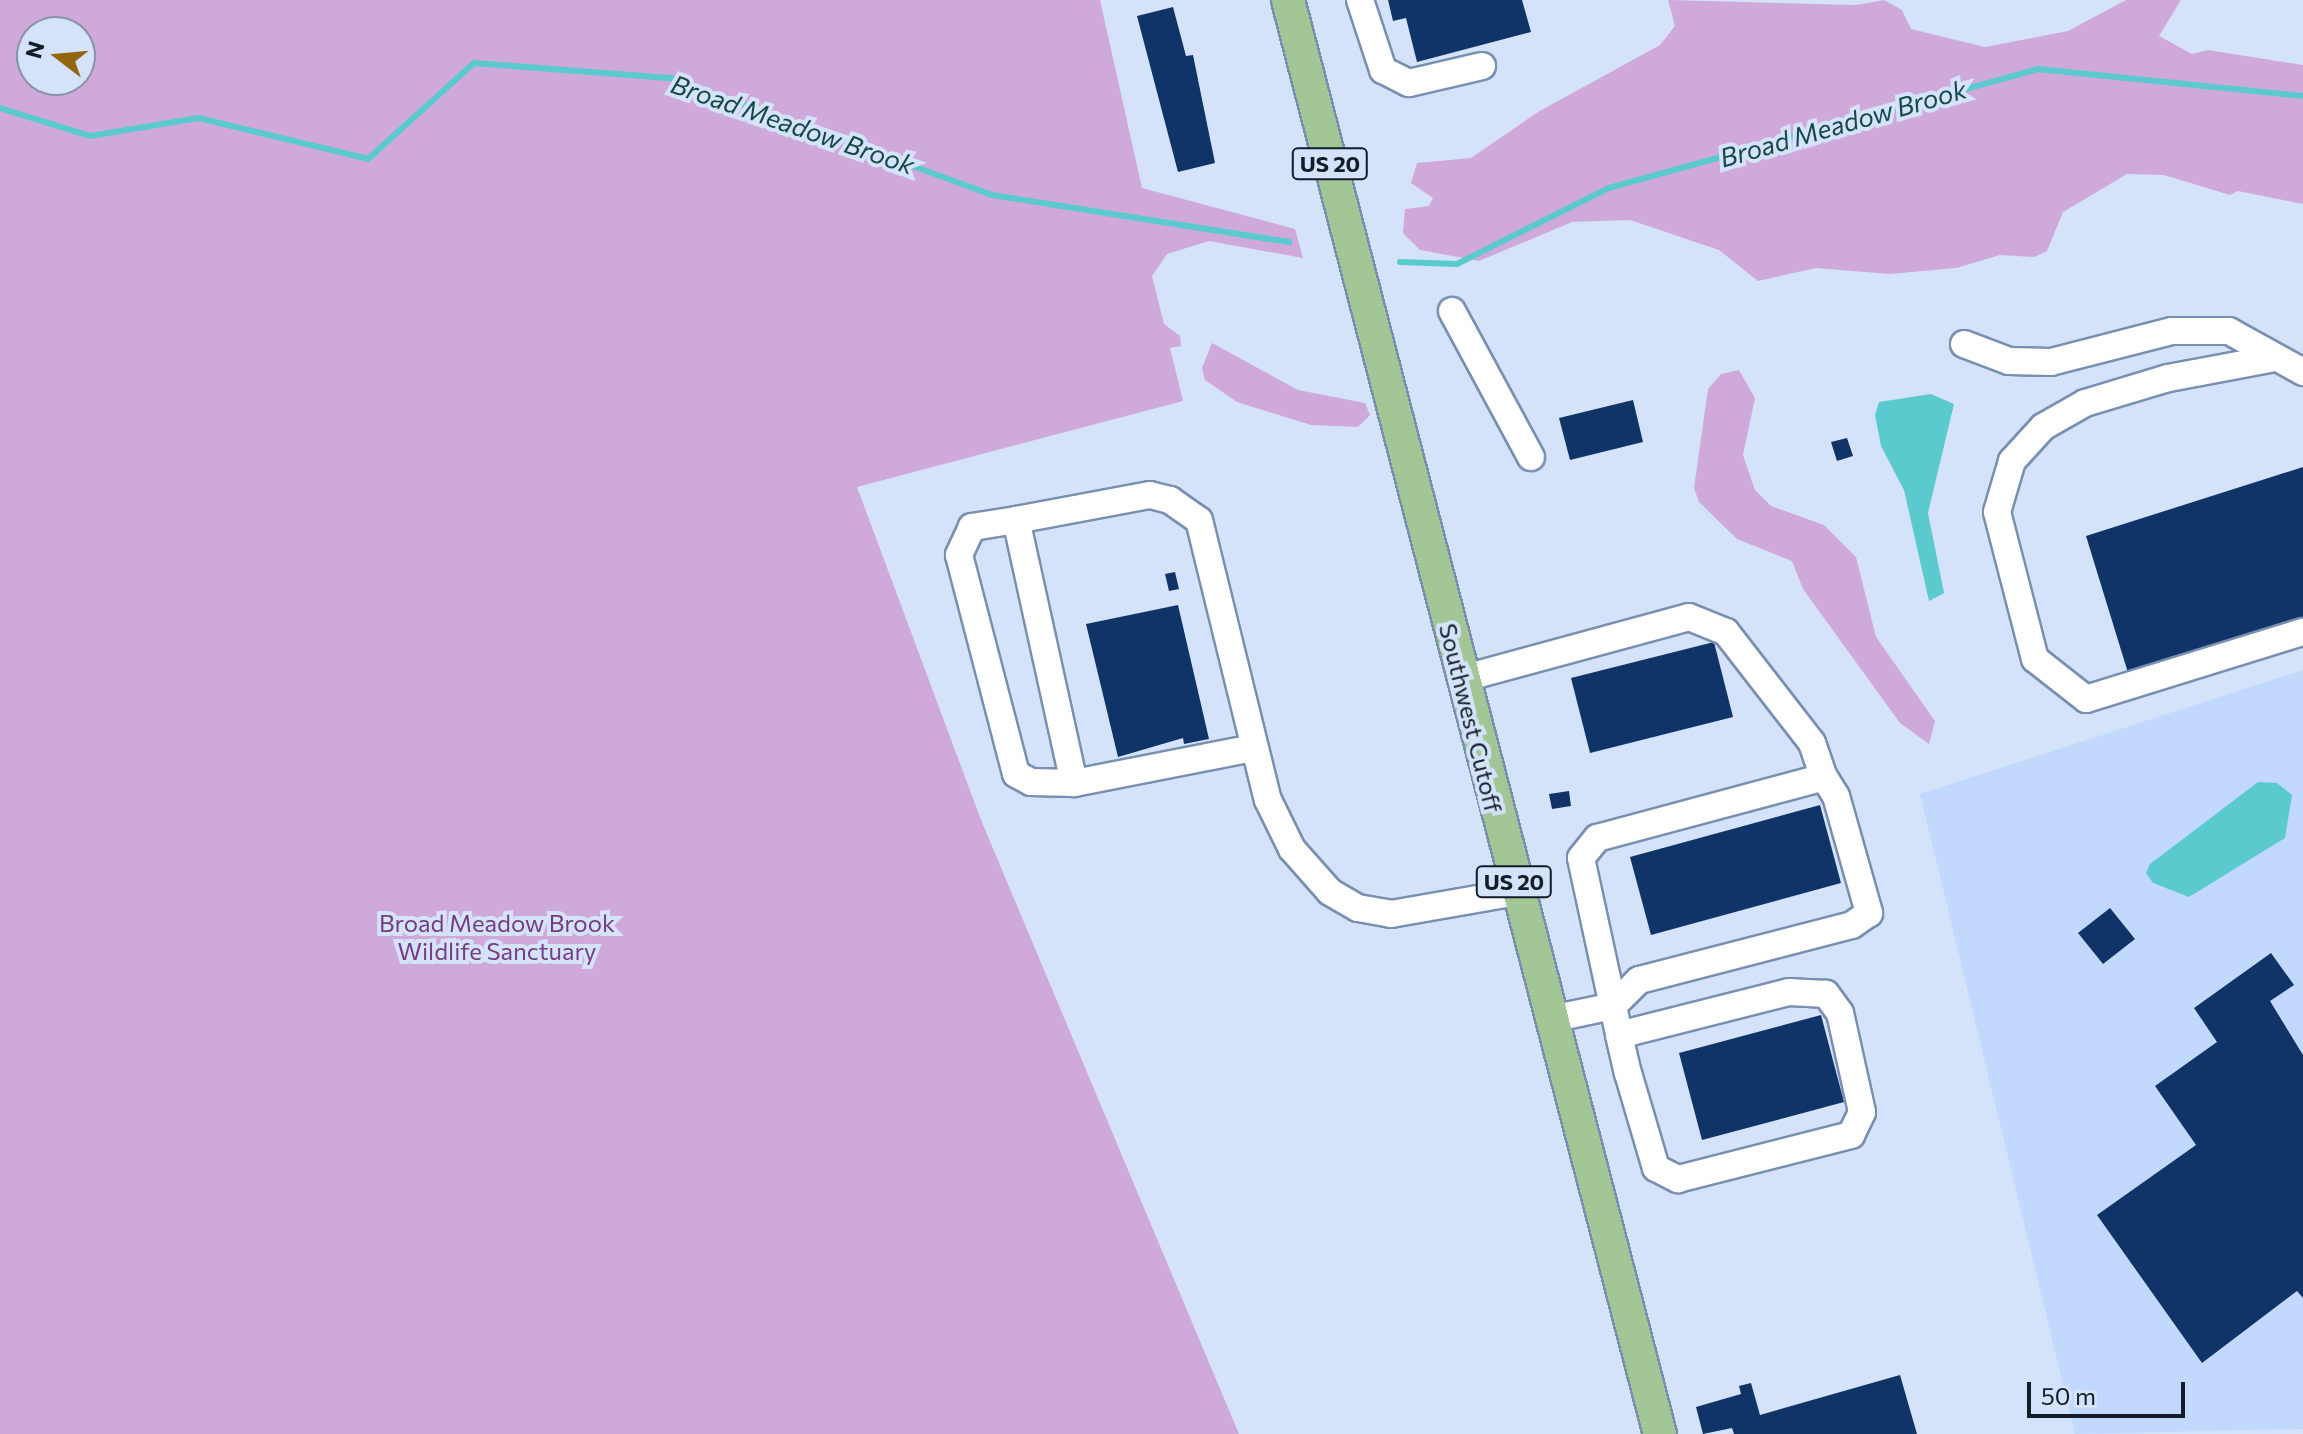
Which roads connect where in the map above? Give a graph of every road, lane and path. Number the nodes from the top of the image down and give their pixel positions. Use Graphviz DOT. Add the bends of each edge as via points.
graph roads {
  1 [pos="1288,0"];
  2 [pos="1360,0"];
  3 [pos="1482,66"];
  4 [pos="1452,311"];
  5 [pos="1964,344"];
  6 [pos="2270,359"];
  7 [pos="2303,372"];
  8 [pos="1531,457"];
  9 [pos="1016,520"];
  10 [pos="2303,632"];
  11 [pos="1461,679"];
  12 [pos="1253,748"];
  13 [pos="1824,777"];
  14 [pos="1074,783"];
  15 [pos="1517,892"];
  16 [pos="1613,1006"];
  17 [pos="1551,1019"];
  18 [pos="1619,1035"];
  19 [pos="1660,1434"];
  1 -- 11 [label="main road, Southwest Cutoff / US 20"];
  2 -- 3 [label="lane" via="1383,70 1409,83"];
  4 -- 8 [label="lane"];
  5 -- 6 [label="lane" via="2009,361 2051,362 2172,331 2229,331"];
  6 -- 7 [label="lane"];
  6 -- 10 [label="lane" via="2168,378 2071,411 2043,427 2012,461 1997,512 2035,659 2086,699"];
  9 -- 12 [label="lane" via="1150,495 1170,500 1199,520"];
  9 -- 14 [label="lane"];
  9 -- 14 [label="lane" via="972,527 959,555 1016,774 1031,782"];
  11 -- 13 [label="lane" via="1689,617 1726,632 1812,743"];
  11 -- 15 [label="main road, Southwest Cutoff / US 20"];
  12 -- 14 [label="lane"];
  12 -- 15 [label="lane" via="1292,849 1330,892 1358,908 1391,914 1442,909"];
  13 -- 16 [label="lane" via="1597,838 1581,858"];
  13 -- 16 [label="lane" via="1836,796 1869,913 1852,925 1639,980"];
  15 -- 17 [label="main road, Southwest Cutoff / US 20"];
  16 -- 17 [label="lane"];
  16 -- 18 [label="lane"];
  17 -- 19 [label="main road, Southwest Cutoff / US 20"];
  18 -- 18 [label="lane" via="1656,1168 1678,1179 1851,1135 1862,1112 1840,1013 1826,994 1789,992"];
}
